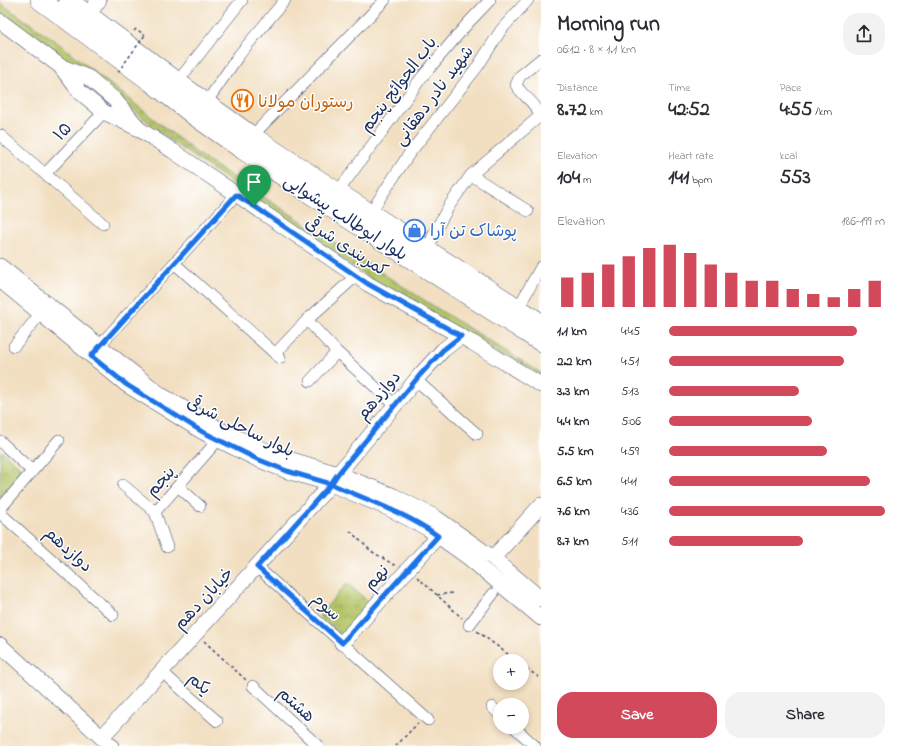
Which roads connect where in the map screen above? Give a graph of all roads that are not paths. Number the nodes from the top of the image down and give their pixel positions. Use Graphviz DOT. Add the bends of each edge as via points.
graph roads {
  1 [pos="40,0"];
  2 [pos="68,0"];
  3 [pos="242,0"];
  4 [pos="285,0"];
  5 [pos="385,0"];
  6 [pos="490,0"];
  7 [pos="528,0"];
  8 [pos="94,7"];
  9 [pos="2,27"];
  10 [pos="541,59"];
  11 [pos="60,66"];
  12 [pos="178,82"];
  13 [pos="206,104"];
  14 [pos="104,112"];
  15 [pos="139,129"];
  16 [pos="0,134"];
  17 [pos="252,136"];
  18 [pos="45,174"];
  19 [pos="471,175"];
  20 [pos="337,193"];
  21 [pos="236,195"];
  22 [pos="528,211"];
  23 [pos="370,214"];
  24 [pos="103,224"];
  25 [pos="428,250"];
  26 [pos="174,263"];
  27 [pos="0,266"];
  28 [pos="541,267"];
  29 [pos="356,276"];
  30 [pos="0,280"];
  31 [pos="518,308"];
  32 [pos="41,313"];
  33 [pos="307,320"];
  34 [pos="541,323"];
  35 [pos="461,336"];
  36 [pos="541,342"];
  37 [pos="14,346"];
  38 [pos="95,351"];
  39 [pos="337,352"];
  40 [pos="416,380"];
  41 [pos="310,382"];
  42 [pos="541,385"];
  43 [pos="395,405"];
  44 [pos="477,434"];
  45 [pos="59,440"];
  46 [pos="218,440"];
  47 [pos="0,441"];
  48 [pos="32,471"];
  49 [pos="334,480"];
  50 [pos="123,484"];
  51 [pos="178,486"];
  52 [pos="541,505"];
  53 [pos="200,506"];
  54 [pos="0,509"];
  55 [pos="155,512"];
  56 [pos="0,513"];
  57 [pos="438,536"];
  58 [pos="167,548"];
  59 [pos="493,558"];
  60 [pos="257,567"];
  61 [pos="501,592"];
  62 [pos="541,599"];
  63 [pos="113,615"];
  64 [pos="541,618"];
  65 [pos="469,625"];
  66 [pos="342,643"];
  67 [pos="0,644"];
  68 [pos="161,671"];
  69 [pos="253,686"];
  70 [pos="427,718"];
  71 [pos="216,721"];
  72 [pos="522,734"];
  73 [pos="106,741"];
  74 [pos="318,746"];
  75 [pos="535,746"];
  1 -- 36 [label="highway, بلوار ابوطالب پیشوایی" via="242,150"];
  2 -- 8 [label="highway, بلوار ابوطالب پیشوایی"];
  3 -- 12 [label="street"];
  4 -- 13 [label="street" via="239,55"];
  5 -- 17 [label="street"];
  6 -- 20 [label="street, باب الحوائج پنجم" via="422,77"];
  7 -- 23 [label="street, شهید نادر دهقانی" via="500,30 478,66 409,154"];
  8 -- 12 [label="highway, بلوار ابوطالب پیشوایی"];
  9 -- 11 [label="street, کمربندی شرقی" via="26,40"];
  10 -- 19 [label="street" via="520,76 516,85 538,108 540,116"];
  11 -- 14 [label="street, کمربندی شرقی" via="80,92"];
  11 -- 15 [label="street, کمربندی شرقی" via="89,78 115,100"];
  12 -- 13 [label="highway, بلوار ابوطالب پیشوایی"];
  13 -- 17 [label="highway, بلوار ابوطالب پیشوایی"];
  14 -- 15 [label="street, کمربندی شرقی"];
  14 -- 18 [label="street, ۱۵"];
  15 -- 21 [label="street, کمربندی شرقی"];
  16 -- 18 [label="street"];
  17 -- 20 [label="highway, بلوار ابوطالب پیشوایی"];
  18 -- 24 [label="street"];
  19 -- 22 [label="street"];
  19 -- 25 [label="street" via="449,206"];
  20 -- 23 [label="highway, بلوار ابوطالب پیشوایی"];
  21 -- 26 [label="street"];
  21 -- 29 [label="street, کمربندی شرقی"];
  23 -- 25 [label="highway, بلوار ابوطالب پیشوایی"];
  25 -- 31 [label="highway, بلوار ابوطالب پیشوایی"];
  26 -- 33 [label="street" via="278,356"];
  26 -- 38 [label="street"];
  27 -- 38 [label="street, بلوار ساحلی شرقی"];
  28 -- 31 [label="street"];
  29 -- 33 [label="street"];
  29 -- 35 [label="street, کمربندی شرقی"];
  30 -- 32 [label="street, بلوار ساحلی شرقی"];
  31 -- 34 [label="highway, بلوار ابوطالب پیشوایی"];
  32 -- 37 [label="street"];
  32 -- 38 [label="street, بلوار ساحلی شرقی"];
  33 -- 39 [label="street"];
  35 -- 40 [label="street, دوازدهم" via="443,350"];
  35 -- 42 [label="street, کمربندی شرقی"];
  38 -- 46 [label="street, بلوار ساحلی شرقی" via="127,385"];
  38 -- 49 [label="street, بلوار ساحلی شرقی" via="226,433"];
  39 -- 41 [label="street"];
  39 -- 43 [label="street"];
  40 -- 43 [label="street, دوازدهم"];
  40 -- 44 [label="street"];
  43 -- 49 [label="street, دوازدهم"];
  45 -- 48 [label="street"];
  46 -- 49 [label="street, بلوار ساحلی شرقی" via="287,471"];
  46 -- 51 [label="street, پنجم"];
  47 -- 48 [label="street"];
  48 -- 54 [label="street"];
  49 -- 57 [label="street, بلوار ساحلی شرقی"];
  49 -- 59 [label="street, بلوار ساحلی شرقی" via="394,496 436,517"];
  49 -- 60 [label="street, خیابان دهم"];
  50 -- 55 [label="street, پنجم"];
  51 -- 53 [label="street"];
  51 -- 55 [label="street, پنجم"];
  52 -- 59 [label="street"];
  55 -- 58 [label="street"];
  56 -- 63 [label="street, دوازدهم"];
  57 -- 61 [label="street, بلوار ساحلی شرقی" via="492,577"];
  57 -- 66 [label="street, نهم"];
  59 -- 62 [label="street, بلوار ساحلی شرقی"];
  60 -- 66 [label="street, سوم"];
  60 -- 68 [label="street, خیابان دهم"];
  61 -- 64 [label="street, بلوار ساحلی شرقی"];
  61 -- 65 [label="street"];
  66 -- 70 [label="street, سوم"];
  67 -- 73 [label="street"];
  68 -- 71 [label="street, یکم"];
  68 -- 73 [label="street, خیابان دهم"];
  69 -- 74 [label="street, هشتم"];
  72 -- 75 [label="street"];
}
